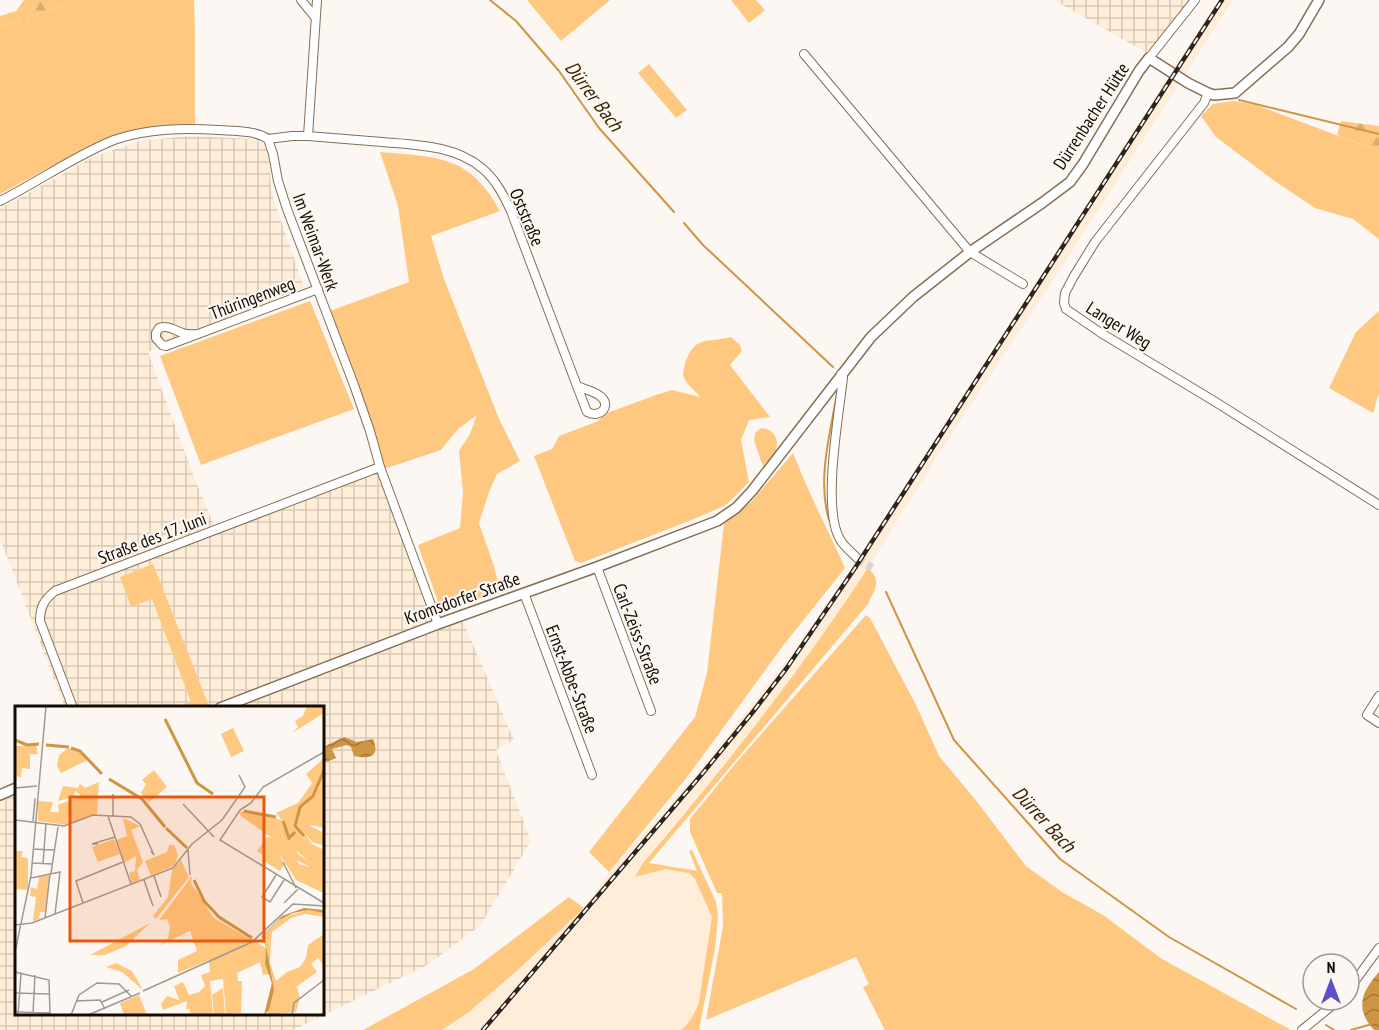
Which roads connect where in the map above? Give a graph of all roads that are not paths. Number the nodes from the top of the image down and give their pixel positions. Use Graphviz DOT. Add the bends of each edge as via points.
graph roads {
  1 [pos="301,0"];
  2 [pos="317,0"];
  3 [pos="1195,0"];
  4 [pos="1319,0"];
  5 [pos="316,19"];
  6 [pos="804,54"];
  7 [pos="1149,58"];
  8 [pos="1208,93"];
  9 [pos="308,136"];
  10 [pos="268,139"];
  11 [pos="0,201"];
  12 [pos="970,252"];
  13 [pos="1023,284"];
  14 [pos="318,290"];
  15 [pos="198,334"];
  16 [pos="841,374"];
  17 [pos="577,386"];
  18 [pos="380,467"];
  19 [pos="1379,505"];
  20 [pos="717,520"];
  21 [pos="857,558"];
  22 [pos="597,567"];
  23 [pos="524,593"];
  24 [pos="438,624"];
  25 [pos="1379,696"];
  26 [pos="72,706"];
  27 [pos="225,706"];
  28 [pos="651,711"];
  29 [pos="1379,723"];
  30 [pos="592,775"];
  31 [pos="15,788"];
  32 [pos="0,795"];
  33 [pos="1379,948"];
  34 [pos="1361,973"];
  35 [pos="1325,1012"];
  36 [pos="1302,1030"];
  1 -- 5 [label="street"];
  2 -- 5 [label="street"];
  3 -- 7 [label="street, Dürrenbacher Hütte"];
  4 -- 8 [label="street" via="1288,47 1235,93"];
  5 -- 9 [label="street"];
  6 -- 12 [label="street"];
  7 -- 8 [label="street, Dürrenbacher Hütte"];
  7 -- 12 [label="street, Dürrenbacher Hütte" via="1070,182"];
  8 -- 19 [label="street, Langer Weg" via="1095,242 1065,293 1066,309"];
  9 -- 10 [label="street, Oststraße"];
  9 -- 17 [label="street, Oststraße" via="431,147 459,154 485,171 511,212"];
  10 -- 11 [label="street" via="257,133 188,128 147,132 89,151"];
  10 -- 14 [label="street, Im Weimar-Werk" via="287,209"];
  12 -- 13 [label="street"];
  12 -- 16 [label="street, Dürrenbacher Hütte" via="877,330"];
  14 -- 15 [label="street, Thüringenweg"];
  14 -- 18 [label="street, Im Weimar-Werk"];
  15 -- 15 [label="street, Thüringenweg" via="165,326 159,328 156,338 166,346"];
  16 -- 20 [label="street, Dürrenbacher Hütte" via="752,491"];
  16 -- 21 [label="street" via="832,502 840,540"];
  18 -- 24 [label="street, Im Weimar-Werk"];
  18 -- 26 [label="street, Straße des 17. Juni" via="46,597 40,621"];
  20 -- 22 [label="street, Kromsdorfer Straße"];
  22 -- 23 [label="street, Kromsdorfer Straße"];
  22 -- 28 [label="street, Carl-Zeiss-Straße"];
  23 -- 24 [label="street, Kromsdorfer Straße"];
  23 -- 30 [label="street, Ernst-Abbe-Straße"];
  24 -- 27 [label="street, Kromsdorfer Straße"];
  25 -- 29 [label="street" via="1367,716"];
  31 -- 32 [label="street"];
  33 -- 34 [label="street"];
  35 -- 36 [label="street"];
}
